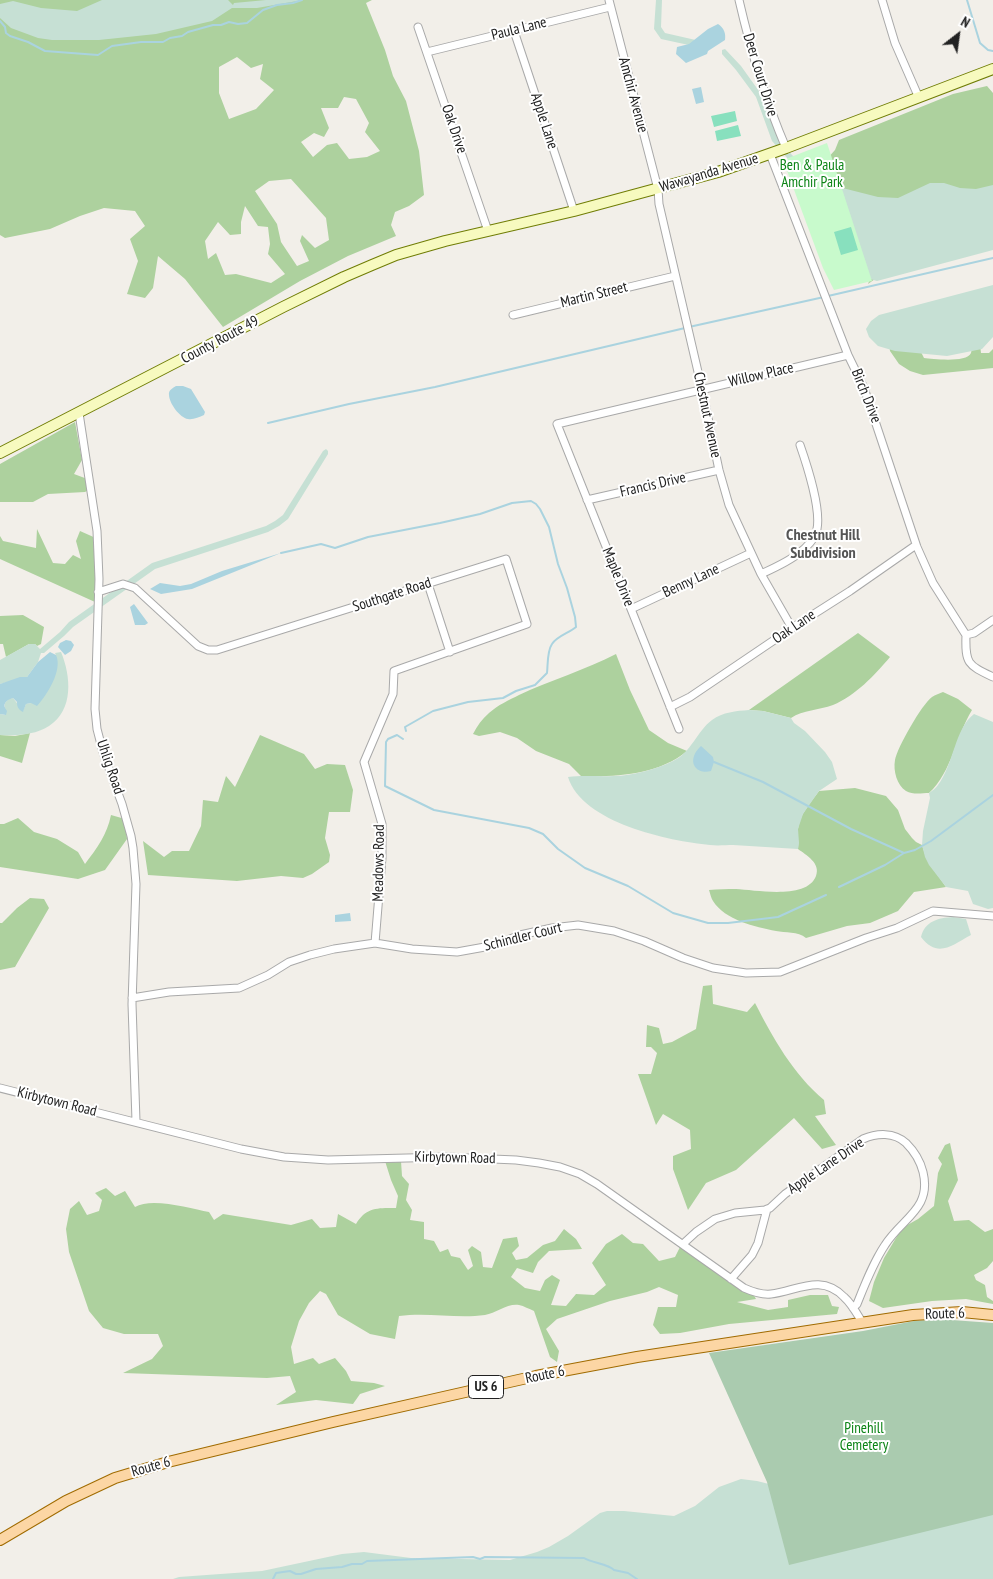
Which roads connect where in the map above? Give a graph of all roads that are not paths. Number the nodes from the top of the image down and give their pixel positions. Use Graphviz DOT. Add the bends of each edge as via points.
graph roads {
  1 [pos="738,0"];
  2 [pos="882,0"];
  3 [pos="610,4"];
  4 [pos="418,27"];
  5 [pos="514,31"];
  6 [pos="427,52"];
  7 [pos="993,69"];
  8 [pos="919,98"];
  9 [pos="786,148"];
  10 [pos="770,154"];
  11 [pos="658,189"];
  12 [pos="574,211"];
  13 [pos="488,231"];
  14 [pos="445,241"];
  15 [pos="675,276"];
  16 [pos="513,316"];
  17 [pos="848,355"];
  18 [pos="702,389"];
  19 [pos="79,413"];
  20 [pos="557,424"];
  21 [pos="800,445"];
  22 [pos="0,453"];
  23 [pos="719,470"];
  24 [pos="587,500"];
  25 [pos="916,545"];
  26 [pos="751,553"];
  27 [pos="762,574"];
  28 [pos="428,584"];
  29 [pos="98,592"];
  30 [pos="632,610"];
  31 [pos="993,620"];
  32 [pos="792,628"];
  33 [pos="966,635"];
  34 [pos="450,652"];
  35 [pos="394,671"];
  36 [pos="993,677"];
  37 [pos="670,707"];
  38 [pos="679,729"];
  39 [pos="993,916"];
  40 [pos="375,943"];
  41 [pos="132,998"];
  42 [pos="0,1088"];
  43 [pos="136,1121"];
  44 [pos="767,1209"];
  45 [pos="683,1244"];
  46 [pos="731,1279"];
  47 [pos="853,1308"];
  48 [pos="993,1314"];
  49 [pos="862,1322"];
  50 [pos="0,1540"];
  1 -- 9 [label="street, Deer Court Drive" via="756,68"];
  2 -- 8 [label="street" via="895,43"];
  3 -- 5 [label="street, Paula Lane"];
  3 -- 11 [label="street, Amchir Avenue"];
  4 -- 6 [label="street, Oak Drive"];
  5 -- 6 [label="street, Paula Lane"];
  5 -- 12 [label="street, Apple Lane"];
  6 -- 13 [label="street, Oak Drive"];
  7 -- 8 [label="street, Wawayanda Avenue"];
  8 -- 9 [label="street, Wawayanda Avenue"];
  9 -- 10 [label="street, Wawayanda Avenue"];
  10 -- 11 [label="street, Wawayanda Avenue"];
  10 -- 17 [label="street, Birch Drive"];
  11 -- 12 [label="street, Wawayanda Avenue"];
  11 -- 15 [label="street, Chestnut Avenue"];
  12 -- 13 [label="street, Wawayanda Avenue"];
  13 -- 14 [label="street, Wawayanda Avenue"];
  14 -- 19 [label="street, County Route 49" via="396,255 344,277"];
  15 -- 16 [label="street, Martin Street"];
  15 -- 18 [label="street, Chestnut Avenue"];
  17 -- 18 [label="street, Willow Place"];
  17 -- 25 [label="street, Birch Drive" via="867,396"];
  18 -- 20 [label="street, Willow Place"];
  18 -- 23 [label="street, Chestnut Avenue"];
  19 -- 22 [label="street, County Route 49"];
  19 -- 29 [label="street, Uhlig Road" via="97,531"];
  20 -- 24 [label="street, Maple Drive"];
  21 -- 27 [label="street" via="810,473 817,530 800,553"];
  23 -- 24 [label="street, Francis Drive"];
  23 -- 26 [label="street, Chestnut Avenue" via="729,505"];
  24 -- 30 [label="street, Maple Drive"];
  25 -- 32 [label="street, Oak Lane"];
  25 -- 33 [label="street, Birch Drive" via="934,584"];
  26 -- 27 [label="street, Chestnut Avenue"];
  26 -- 30 [label="street, Benny Lane"];
  27 -- 32 [label="street, Chestnut Avenue"];
  28 -- 29 [label="street, Southgate Road" via="217,650 198,646 135,588 124,584"];
  28 -- 34 [label="street"];
  28 -- 34 [label="street, Southgate Road" via="506,559 527,624"];
  29 -- 41 [label="street, Uhlig Road" via="97,729 133,848 136,884"];
  30 -- 37 [label="street, Maple Drive"];
  31 -- 33 [label="street"];
  32 -- 37 [label="street, Oak Lane"];
  33 -- 36 [label="street" via="968,661"];
  34 -- 35 [label="street, Southgate Road"];
  35 -- 40 [label="street, Meadows Road" via="393,694 364,762 382,824"];
  37 -- 38 [label="street, Maple Drive"];
  39 -- 40 [label="street, Schindler Court" via="933,911 780,972 746,973 713,968 614,931 578,925 520,935 496,945 457,952"];
  40 -- 41 [label="street, Schindler Court" via="310,955 289,962 239,988 169,992"];
  41 -- 43 [label="street, Uhlig Road"];
  42 -- 43 [label="street, Kirbytown Road"];
  43 -- 45 [label="street, Kirbytown Road" via="241,1149 295,1158 462,1157 553,1166 588,1179"];
  44 -- 45 [label="street" via="715,1219"];
  44 -- 46 [label="street" via="752,1255"];
  44 -- 47 [label="street, Apple Lane Drive" via="868,1137 891,1135 909,1146 921,1166 924,1196 883,1248 858,1304"];
  45 -- 46 [label="street, Kirbytown Road"];
  46 -- 47 [label="street, Kirbytown Road" via="762,1294 823,1285 838,1291"];
  47 -- 49 [label="street, Kirbytown Road"];
  48 -- 49 [label="main road, Route 6 / US 6" via="938,1313"];
  49 -- 50 [label="main road, Route 6 / US 6" via="568,1370 168,1462 98,1485 50,1509"];
}
